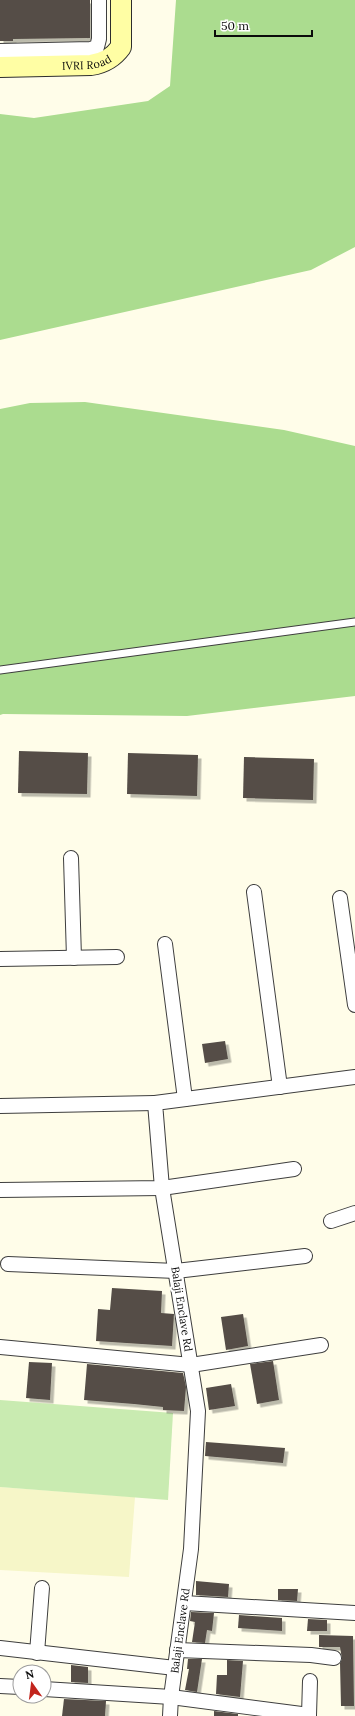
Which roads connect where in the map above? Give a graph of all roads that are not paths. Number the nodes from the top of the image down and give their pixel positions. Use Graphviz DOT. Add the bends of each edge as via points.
graph roads {
  1 [pos="99,0"];
  2 [pos="121,0"];
  3 [pos="0,51"];
  4 [pos="0,67"];
  5 [pos="355,622"];
  6 [pos="0,670"];
  7 [pos="71,858"];
  8 [pos="254,892"];
  9 [pos="340,898"];
  10 [pos="165,944"];
  11 [pos="117,957"];
  12 [pos="74,958"];
  13 [pos="0,959"];
  14 [pos="355,1005"];
  15 [pos="355,1077"];
  16 [pos="280,1087"];
  17 [pos="185,1099"];
  18 [pos="155,1103"];
  19 [pos="0,1106"];
  20 [pos="294,1169"];
  21 [pos="162,1188"];
  22 [pos="0,1190"];
  23 [pos="355,1213"];
  24 [pos="330,1221"];
  25 [pos="305,1256"];
  26 [pos="8,1264"];
  27 [pos="176,1271"];
  28 [pos="322,1345"];
  29 [pos="0,1347"];
  30 [pos="191,1365"];
  31 [pos="42,1588"];
  32 [pos="184,1603"];
  33 [pos="355,1613"];
  34 [pos="0,1648"];
  35 [pos="177,1650"];
  36 [pos="37,1652"];
  37 [pos="334,1658"];
  38 [pos="175,1668"];
  39 [pos="310,1681"];
  40 [pos="0,1686"];
  41 [pos="12,1687"];
  42 [pos="52,1689"];
  43 [pos="171,1697"];
  44 [pos="309,1715"];
  45 [pos="170,1716"];
  1 -- 3 [label="street" via="97,47"];
  2 -- 4 [label="main road, IVRI Road" via="121,47 104,62 91,65"];
  5 -- 6 [label="lane"];
  7 -- 12 [label="street"];
  8 -- 16 [label="street"];
  9 -- 14 [label="street"];
  10 -- 17 [label="street"];
  11 -- 12 [label="street"];
  12 -- 13 [label="street"];
  15 -- 16 [label="street"];
  16 -- 17 [label="street"];
  17 -- 18 [label="street"];
  18 -- 19 [label="street"];
  18 -- 21 [label="street, Balaji Enclave Rd"];
  20 -- 21 [label="street"];
  21 -- 22 [label="street"];
  21 -- 27 [label="street, Balaji Enclave Rd"];
  23 -- 24 [label="street"];
  25 -- 27 [label="street"];
  26 -- 27 [label="street"];
  27 -- 30 [label="street, Balaji Enclave Rd"];
  28 -- 30 [label="street"];
  29 -- 30 [label="street"];
  30 -- 32 [label="street, Balaji Enclave Rd" via="198,1411 191,1549"];
  31 -- 36 [label="street"];
  32 -- 33 [label="street"];
  32 -- 35 [label="street, Balaji Enclave Rd"];
  34 -- 36 [label="street"];
  35 -- 37 [label="street"];
  35 -- 38 [label="street, Balaji Enclave Rd"];
  36 -- 38 [label="street"];
  38 -- 43 [label="street, Balaji Enclave Rd"];
  39 -- 44 [label="street"];
  40 -- 41 [label="street"];
  42 -- 43 [label="street"];
  43 -- 44 [label="street"];
  43 -- 45 [label="street, Balaji Enclave Rd"];
}
